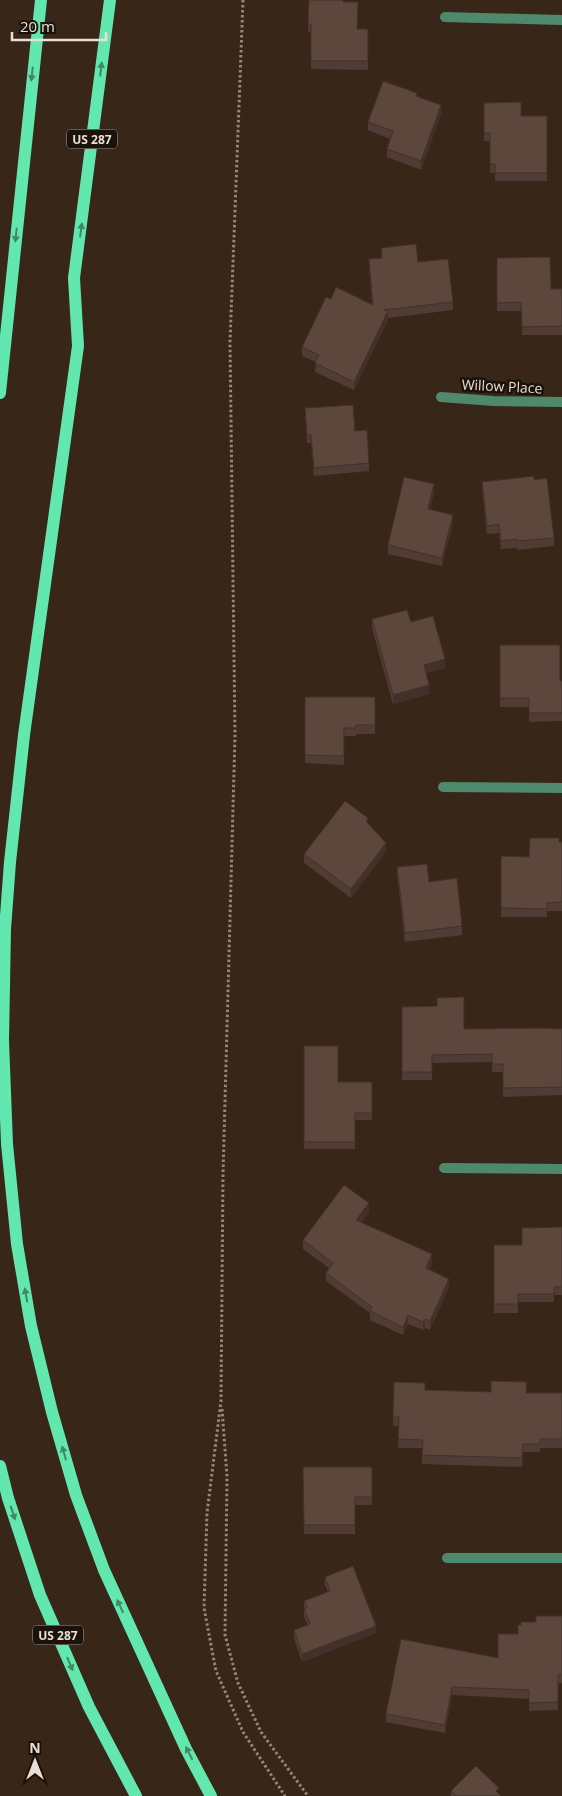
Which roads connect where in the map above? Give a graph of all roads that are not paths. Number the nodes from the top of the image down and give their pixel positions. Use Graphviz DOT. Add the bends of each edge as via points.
graph roads {
  1 [pos="41,0"];
  2 [pos="110,0"];
  3 [pos="445,17"];
  4 [pos="562,20"];
  5 [pos="0,393"];
  6 [pos="441,396"];
  7 [pos="562,402"];
  8 [pos="443,787"];
  9 [pos="562,788"];
  10 [pos="444,1168"];
  11 [pos="562,1169"];
  12 [pos="0,1466"];
  13 [pos="448,1558"];
  14 [pos="562,1558"];
  15 [pos="136,1796"];
  16 [pos="211,1796"];
  1 -- 5 [label="main road, one-way"];
  16 -- 2 [label="main road, US 287, one-way" via="104,1570 76,1494 31,1326 17,1244 7,1144 5,929 10,871 24,735 78,346 74,278"];
  3 -- 4 [label="street"];
  6 -- 7 [label="street, Willow Place"];
  8 -- 9 [label="street"];
  10 -- 11 [label="street"];
  12 -- 15 [label="main road, US 287, one-way" via="40,1595 89,1707"];
  13 -- 14 [label="street"];
}
